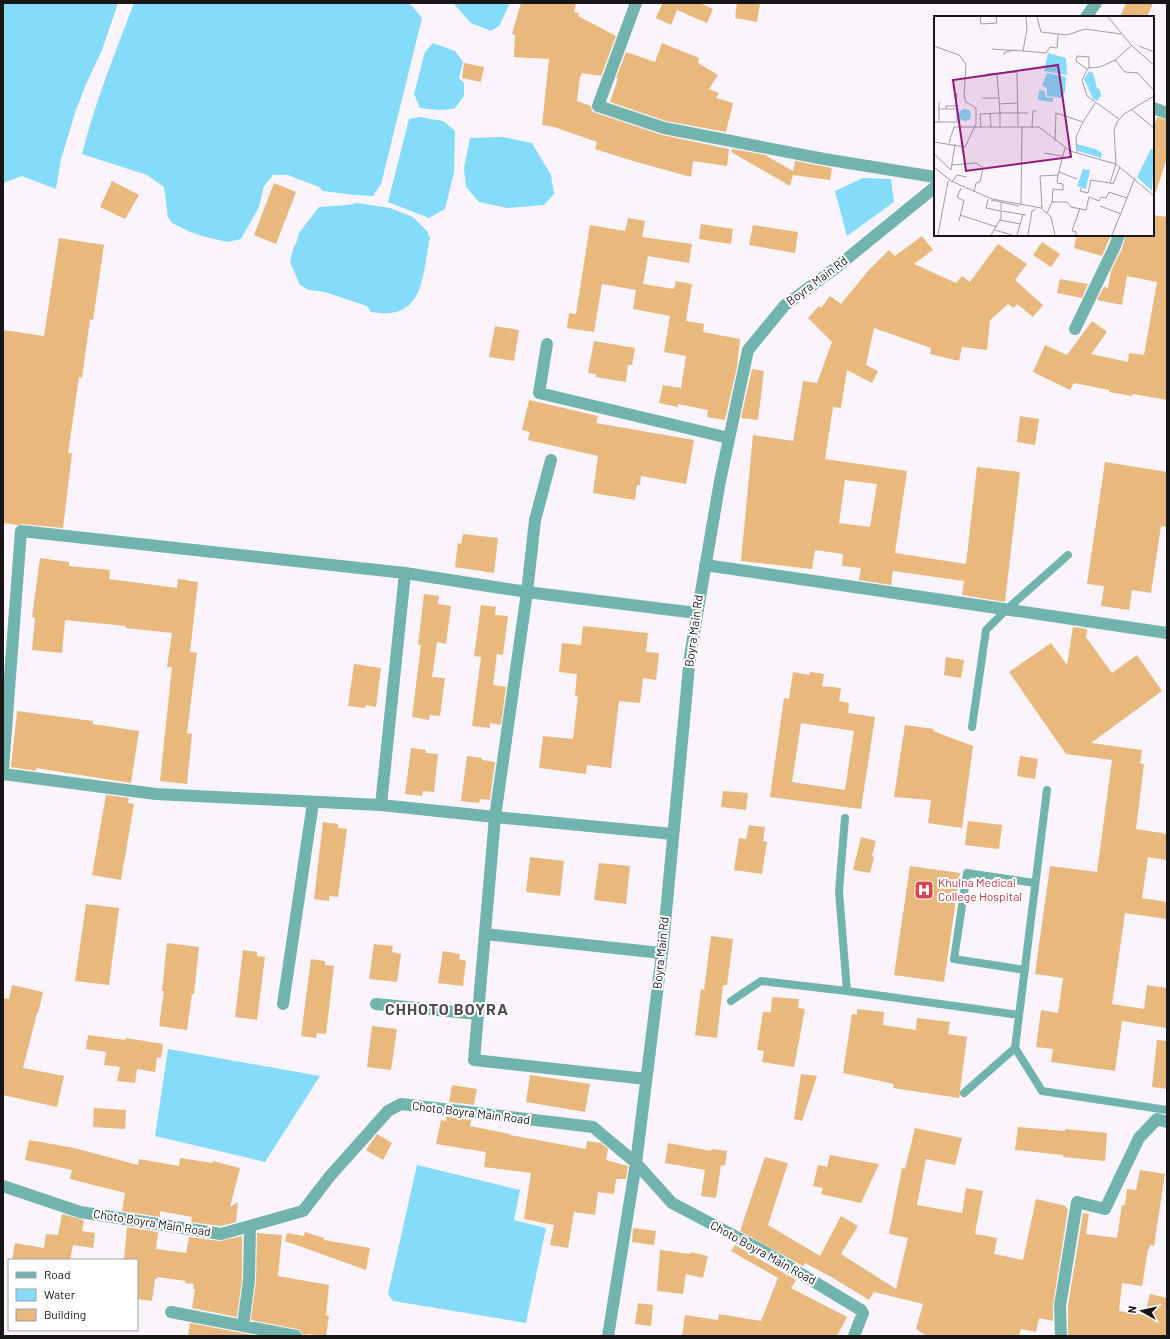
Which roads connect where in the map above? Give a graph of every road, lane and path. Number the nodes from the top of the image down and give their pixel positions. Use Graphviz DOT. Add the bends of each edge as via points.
graph roads {
  1 [pos="636,3"];
  2 [pos="1096,3"];
  3 [pos="1087,16"];
  4 [pos="1154,108"];
  5 [pos="1167,113"];
  6 [pos="934,177"];
  7 [pos="934,188"];
  8 [pos="1118,236"];
  9 [pos="1075,329"];
  10 [pos="547,344"];
  11 [pos="729,438"];
  12 [pos="551,460"];
  13 [pos="1068,555"];
  14 [pos="705,566"];
  15 [pos="405,573"];
  16 [pos="527,592"];
  17 [pos="1006,610"];
  18 [pos="696,614"];
  19 [pos="1167,633"];
  20 [pos="972,726"];
  21 [pos="3,769"];
  22 [pos="3,774"];
  23 [pos="1047,790"];
  24 [pos="313,803"];
  25 [pos="381,806"];
  26 [pos="495,817"];
  27 [pos="845,818"];
  28 [pos="673,834"];
  29 [pos="1035,883"];
  30 [pos="485,934"];
  31 [pos="662,953"];
  32 [pos="1024,970"];
  33 [pos="848,991"];
  34 [pos="731,1001"];
  35 [pos="283,1004"];
  36 [pos="376,1004"];
  37 [pos="478,1014"];
  38 [pos="1019,1015"];
  39 [pos="1015,1048"];
  40 [pos="646,1079"];
  41 [pos="964,1093"];
  42 [pos="1167,1110"];
  43 [pos="1167,1122"];
  44 [pos="636,1163"];
  45 [pos="3,1186"];
  46 [pos="250,1226"];
  47 [pos="171,1312"];
  48 [pos="243,1326"];
  49 [pos="296,1336"];
  50 [pos="608,1336"];
  51 [pos="854,1336"];
  52 [pos="1061,1336"];
  1 -- 6 [label="street" via="598,106 664,128 824,159"];
  2 -- 3 [label="street"];
  4 -- 5 [label="street"];
  7 -- 11 [label="street, Boyra Main Rd" via="833,270 785,305 748,350"];
  8 -- 9 [label="street"];
  10 -- 11 [label="street" via="539,393"];
  11 -- 14 [label="street, Boyra Main Rd"];
  12 -- 16 [label="street" via="535,520"];
  13 -- 17 [label="lane"];
  14 -- 17 [label="street"];
  14 -- 18 [label="street, Boyra Main Rd"];
  15 -- 16 [label="street"];
  15 -- 21 [label="street" via="21,531"];
  15 -- 25 [label="street"];
  16 -- 18 [label="street"];
  16 -- 26 [label="street"];
  17 -- 19 [label="street"];
  17 -- 20 [label="lane" via="986,630"];
  18 -- 28 [label="street, Boyra Main Rd"];
  22 -- 24 [label="street" via="156,794"];
  23 -- 29 [label="lane"];
  24 -- 25 [label="street"];
  24 -- 35 [label="street"];
  25 -- 26 [label="street"];
  26 -- 28 [label="street"];
  26 -- 30 [label="street"];
  27 -- 33 [label="lane" via="840,891"];
  28 -- 31 [label="street, Boyra Main Rd"];
  29 -- 32 [label="lane"];
  29 -- 32 [label="lane" via="967,873 954,959"];
  30 -- 31 [label="street"];
  30 -- 37 [label="street"];
  31 -- 40 [label="street, Boyra Main Rd"];
  32 -- 38 [label="lane"];
  33 -- 34 [label="lane" via="761,981"];
  33 -- 38 [label="lane"];
  36 -- 37 [label="street"];
  37 -- 40 [label="street" via="474,1060"];
  38 -- 39 [label="lane"];
  39 -- 41 [label="lane"];
  39 -- 42 [label="lane" via="1042,1091"];
  40 -- 44 [label="street, Boyra Main Rd"];
  43 -- 52 [label="street" via="1157,1119 1140,1138 1105,1209 1077,1202 1060,1306"];
  44 -- 46 [label="street, Choto Boyra Main Road" via="593,1127 401,1104 388,1111 330,1176 303,1211"];
  44 -- 50 [label="street, Boyra Main Rd"];
  44 -- 51 [label="street, Choto Boyra Main Road" via="672,1203 763,1251 861,1310 862,1317"];
  45 -- 46 [label="street, Choto Boyra Main Road" via="80,1212 222,1234"];
  46 -- 48 [label="street" via="249,1280"];
  47 -- 48 [label="street"];
  48 -- 49 [label="street"];
}
